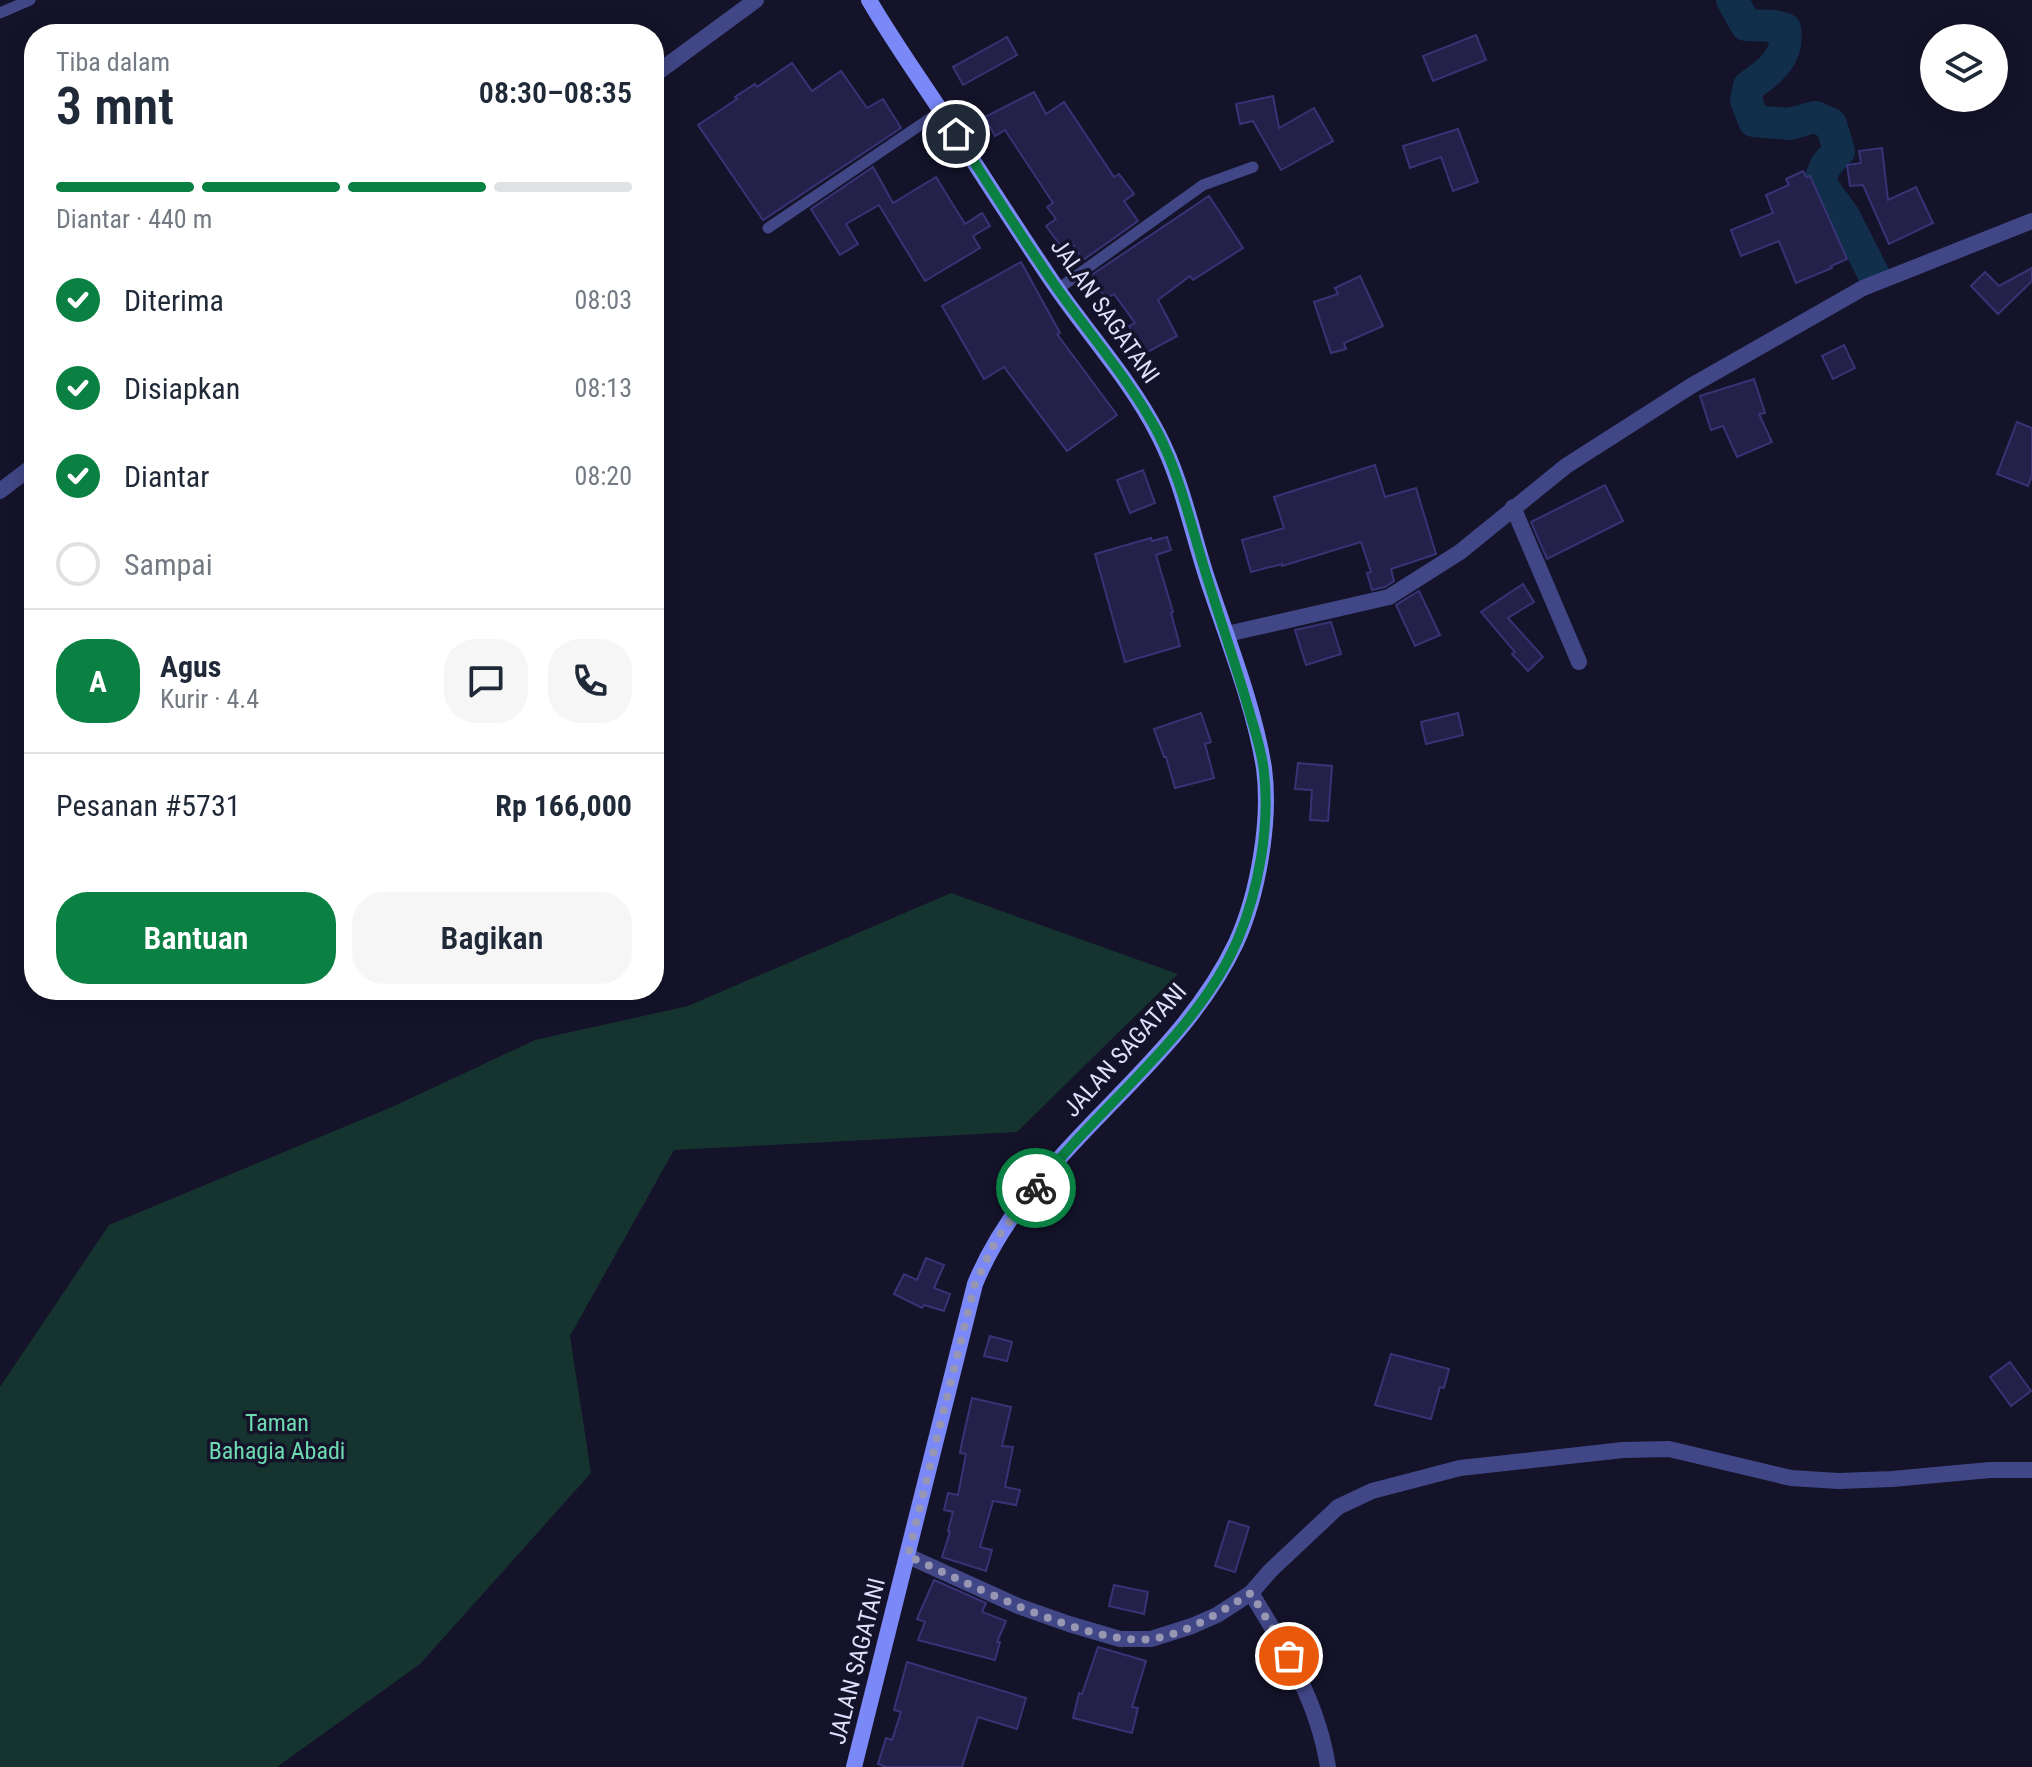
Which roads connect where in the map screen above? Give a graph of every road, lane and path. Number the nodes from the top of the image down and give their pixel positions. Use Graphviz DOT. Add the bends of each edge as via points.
graph roads {
  1 [pos="30,0"];
  2 [pos="756,0"];
  3 [pos="869,0"];
  4 [pos="0,13"];
  5 [pos="664,68"];
  6 [pos="941,111"];
  7 [pos="1253,167"];
  8 [pos="2032,221"];
  9 [pos="768,228"];
  10 [pos="1058,289"];
  11 [pos="24,473"];
  12 [pos="0,491"];
  13 [pos="1513,507"];
  14 [pos="1227,634"];
  15 [pos="1579,662"];
  16 [pos="2032,1470"];
  17 [pos="908,1556"];
  18 [pos="1251,1593"];
  19 [pos="854,1767"];
  20 [pos="1328,1767"];
  1 -- 4 [label="lane"];
  2 -- 5 [label="street"];
  3 -- 6 [label="street, JALAN SAGATANI"];
  6 -- 9 [label="lane"];
  6 -- 10 [label="street, JALAN SAGATANI"];
  7 -- 10 [label="lane" via="1203,185"];
  8 -- 13 [label="street" via="1863,288 1624,427"];
  10 -- 14 [label="street, JALAN SAGATANI" via="1158,434"];
  11 -- 12 [label="street"];
  13 -- 14 [label="street" via="1460,552 1389,597"];
  13 -- 15 [label="street"];
  14 -- 17 [label="street, JALAN SAGATANI" via="1264,772 1263,834 1249,909 1238,940 1197,1011 1058,1159 997,1238 975,1284"];
  16 -- 18 [label="street" via="1838,1481 1791,1478 1669,1449 1460,1468 1372,1491 1338,1507"];
  17 -- 18 [label="street" via="1018,1606 1120,1639 1151,1639 1192,1626"];
  17 -- 19 [label="street, JALAN SAGATANI"];
  18 -- 20 [label="street" via="1307,1694"];
}
